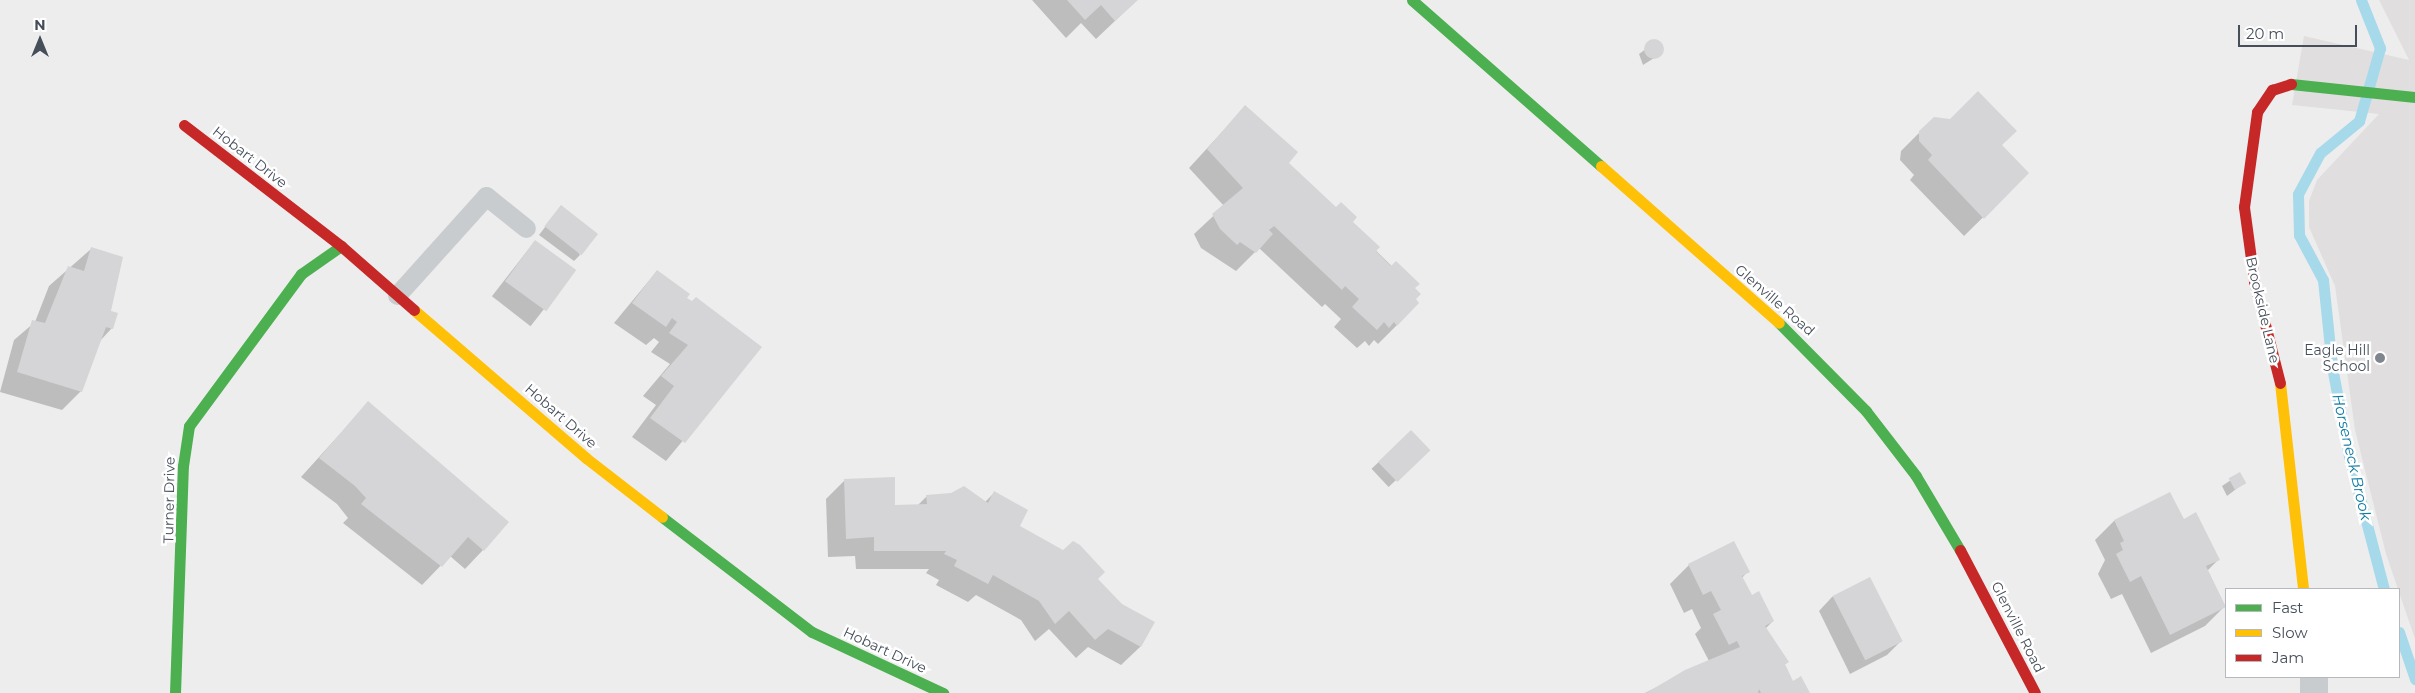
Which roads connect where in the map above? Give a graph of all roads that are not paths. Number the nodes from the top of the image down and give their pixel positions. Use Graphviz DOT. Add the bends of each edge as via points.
graph roads {
  1 [pos="1412,0"];
  2 [pos="2415,97"];
  3 [pos="184,125"];
  4 [pos="526,228"];
  5 [pos="341,246"];
  6 [pos="397,295"];
  7 [pos="2303,588"];
  8 [pos="2314,678"];
  9 [pos="176,693"];
  10 [pos="944,693"];
  11 [pos="2035,693"];
  12 [pos="2314,693"];
  1 -- 11 [label="street, Glenville Road" via="1809,349 1866,410 1916,476 1969,564"];
  2 -- 7 [label="street, Brookside Lane" via="2296,82 2272,90 2257,112 2244,207 2254,281 2280,384"];
  3 -- 5 [label="street, Hobart Drive"];
  4 -- 6 [label="lane" via="486,196"];
  5 -- 6 [label="street, Hobart Drive"];
  5 -- 9 [label="street, Turner Drive" via="301,274 188,426 182,466"];
  6 -- 10 [label="street, Hobart Drive" via="586,458 812,632"];
  8 -- 12 [label="street"];
}
